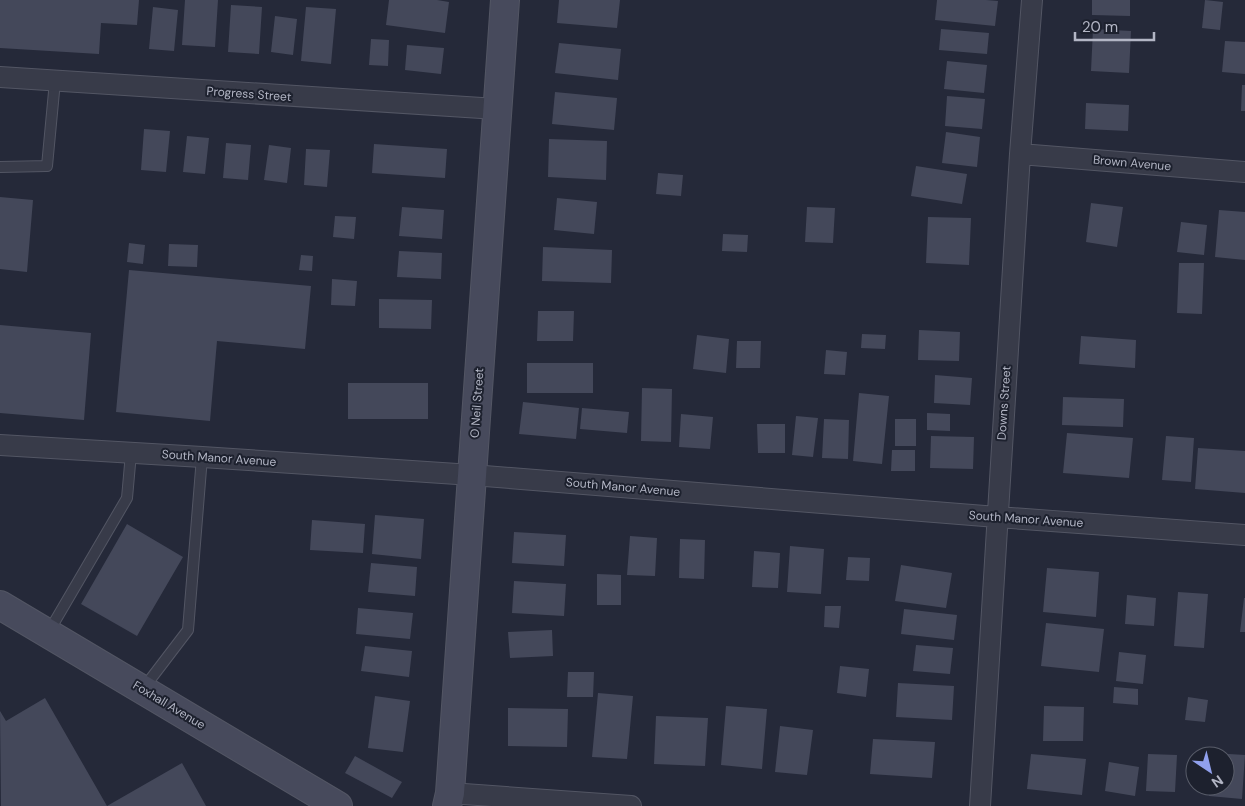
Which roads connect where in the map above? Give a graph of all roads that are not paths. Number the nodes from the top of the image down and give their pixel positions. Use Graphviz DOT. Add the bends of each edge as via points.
graph roads {
  1 [pos="506,0"];
  2 [pos="1032,0"];
  3 [pos="0,77"];
  4 [pos="55,81"];
  5 [pos="497,110"];
  6 [pos="1020,154"];
  7 [pos="0,167"];
  8 [pos="1245,172"];
  9 [pos="0,445"];
  10 [pos="130,453"];
  11 [pos="202,457"];
  12 [pos="472,475"];
  13 [pos="997,517"];
  14 [pos="1245,535"];
  15 [pos="0,604"];
  16 [pos="48,633"];
  17 [pos="142,690"];
  18 [pos="449,800"];
  19 [pos="338,806"];
  20 [pos="631,806"];
  21 [pos="980,806"];
  1 -- 5 [label="street, O Neil Street"];
  2 -- 6 [label="street, Downs Street"];
  3 -- 4 [label="street, Progress Street"];
  4 -- 5 [label="street, Progress Street"];
  4 -- 7 [label="lane" via="48,166"];
  5 -- 12 [label="street, O Neil Street"];
  6 -- 8 [label="street, Brown Avenue"];
  6 -- 13 [label="street, Downs Street"];
  9 -- 10 [label="street, South Manor Avenue"];
  10 -- 11 [label="street, South Manor Avenue"];
  10 -- 16 [label="lane" via="127,498"];
  11 -- 12 [label="street, South Manor Avenue"];
  11 -- 17 [label="lane" via="188,630"];
  12 -- 13 [label="street, South Manor Avenue"];
  12 -- 18 [label="street, O Neil Street"];
  13 -- 14 [label="street, South Manor Avenue"];
  13 -- 21 [label="street, Downs Street"];
  15 -- 16 [label="street, Foxhall Avenue"];
  16 -- 17 [label="street, Foxhall Avenue"];
  17 -- 19 [label="street, Foxhall Avenue"];
  18 -- 20 [label="street"];
}
